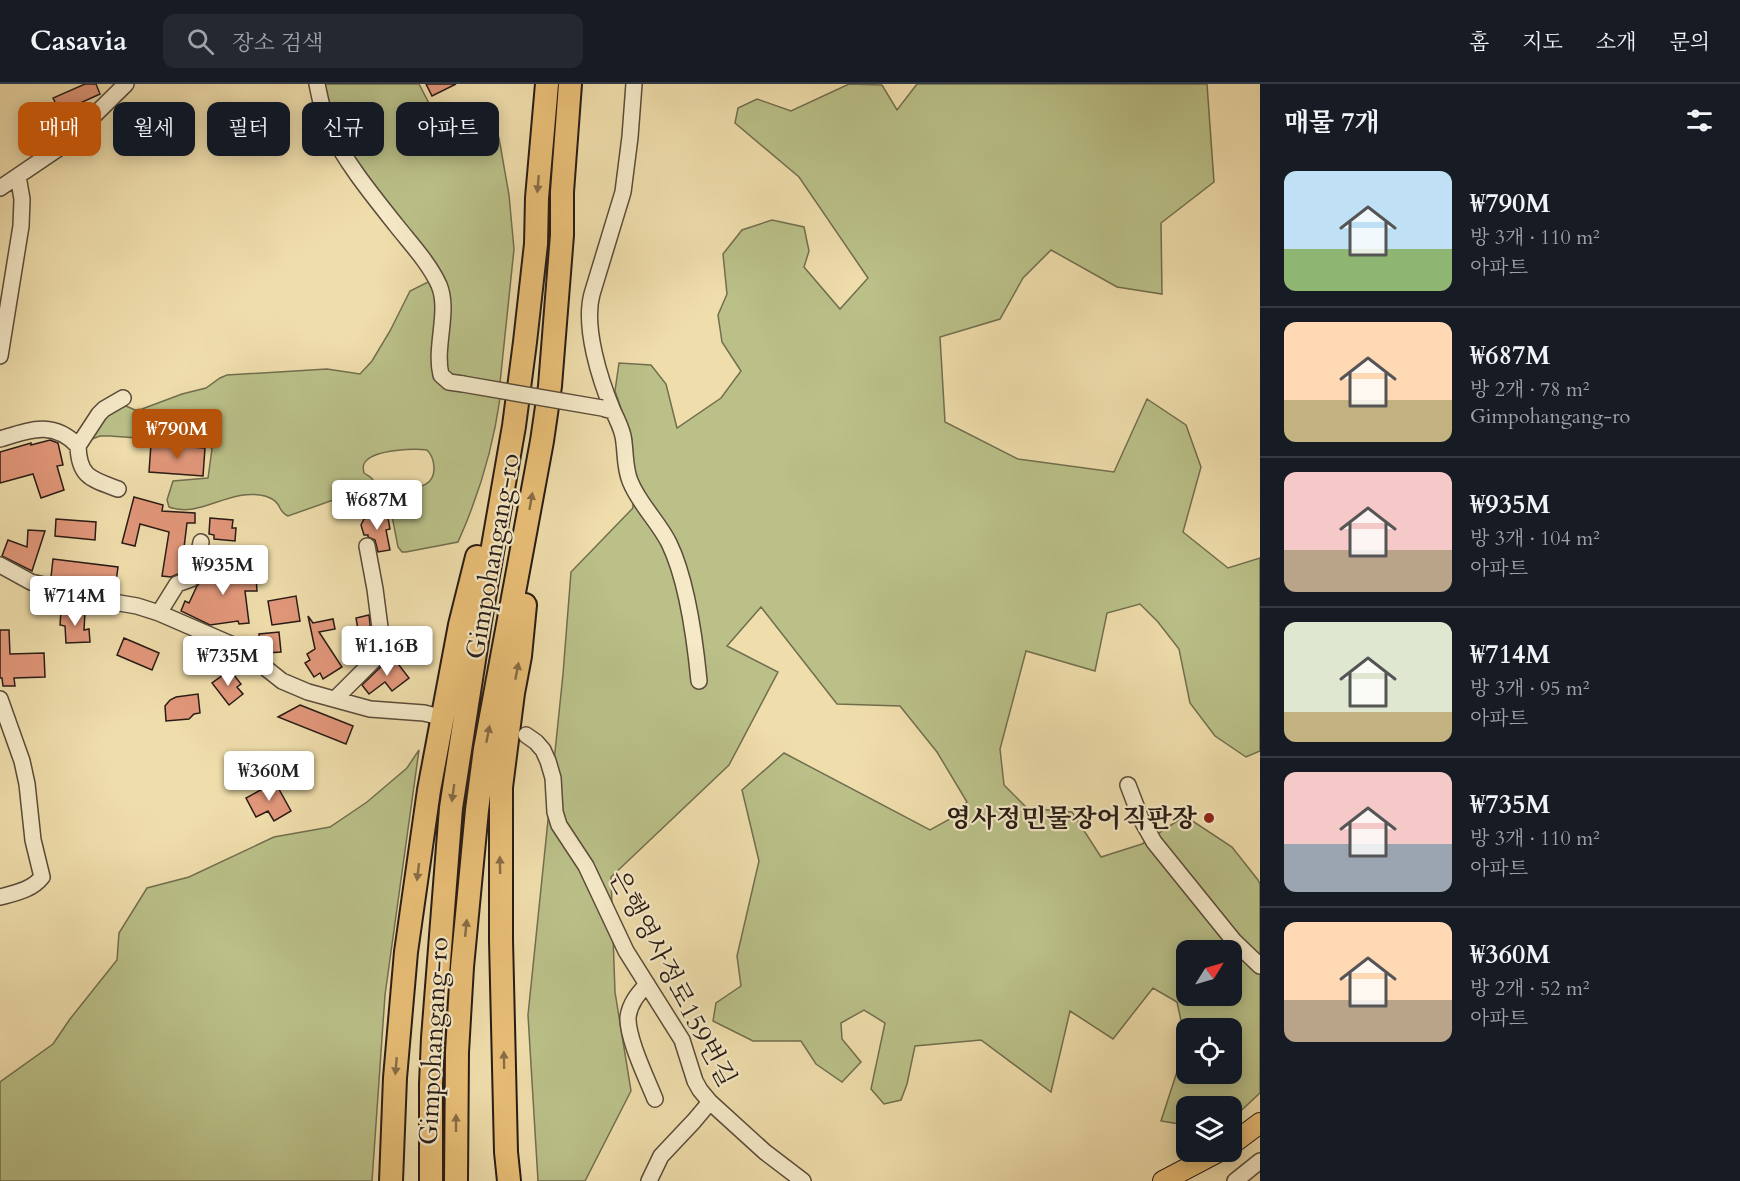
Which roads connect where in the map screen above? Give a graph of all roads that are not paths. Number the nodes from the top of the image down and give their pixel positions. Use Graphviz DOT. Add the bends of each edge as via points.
graph roads {
  1 [pos="126,84"];
  2 [pos="317,84"];
  3 [pos="546,84"];
  4 [pos="570,84"];
  5 [pos="634,84"];
  6 [pos="18,176"];
  7 [pos="0,188"];
  8 [pos="0,356"];
  9 [pos="123,398"];
  10 [pos="608,410"];
  11 [pos="514,426"];
  12 [pos="0,439"];
  13 [pos="78,446"];
  14 [pos="118,489"];
  15 [pos="525,533"];
  16 [pos="201,542"];
  17 [pos="367,546"];
  18 [pos="0,566"];
  19 [pos="159,613"];
  20 [pos="699,681"];
  21 [pos="0,699"];
  22 [pos="335,699"];
  23 [pos="432,715"];
  24 [pos="526,735"];
  25 [pos="1128,785"];
  26 [pos="0,897"];
  27 [pos="1260,966"];
  28 [pos="647,984"];
  29 [pos="655,1099"];
  30 [pos="710,1102"];
  31 [pos="1260,1123"];
  32 [pos="1242,1136"];
  33 [pos="1260,1161"];
  34 [pos="1199,1162"];
  35 [pos="391,1181"];
  36 [pos="431,1181"];
  37 [pos="456,1181"];
  38 [pos="509,1181"];
  39 [pos="649,1181"];
  40 [pos="803,1181"];
  41 [pos="1163,1181"];
  42 [pos="1235,1181"];
  1 -- 6 [label="lane" via="65,144"];
  2 -- 10 [label="lane, bridge" via="324,115 336,141 438,282 442,300 441,375 449,382"];
  3 -- 11 [label="highway, Gimpohangang-ro, one-way" via="536,244"];
  15 -- 4 [label="highway, Gimpohangang-ro, one-way" via="550,386"];
  5 -- 10 [label="lane" via="623,192 588,309"];
  6 -- 7 [label="lane"];
  6 -- 8 [label="lane" via="21,226"];
  9 -- 13 [label="lane" via="99,414"];
  10 -- 20 [label="lane" via="620,425 631,483 663,531 677,563"];
  11 -- 35 [label="highway, one-way" via="460,625 429,790 406,952"];
  11 -- 36 [label="highway, Gimpohangang-ro, one-way" via="451,808 433,1038"];
  12 -- 13 [label="lane" via="44,429 64,434"];
  13 -- 14 [label="lane" via="79,463 86,474"];
  37 -- 15 [label="highway, Gimpohangang-ro, one-way" via="457,1052 477,810"];
  38 -- 15 [label="highway, one-way" via="504,1085 501,787 525,614"];
  16 -- 19 [label="lane" via="194,575 175,586"];
  17 -- 22 [label="lane" via="381,649"];
  18 -- 19 [label="lane" via="38,584"];
  19 -- 22 [label="lane" via="242,649 292,686"];
  21 -- 26 [label="lane" via="22,761 42,877 37,884"];
  22 -- 23 [label="lane" via="370,709"];
  24 -- 28 [label="lane, 은행영사정로159번길" via="543,750 548,761 559,825 586,866 626,951"];
  25 -- 27 [label="lane" via="1154,842 1234,941"];
  28 -- 29 [label="lane" via="631,1005 628,1016 629,1030"];
  28 -- 30 [label="lane, 은행영사정로159번길" via="682,1040 695,1081"];
  30 -- 39 [label="lane" via="661,1156"];
  30 -- 40 [label="lane, 은행영사정로159번길"];
  31 -- 32 [label="main road"];
  33 -- 42 [label="lane"];
  34 -- 41 [label="main road"];
}
